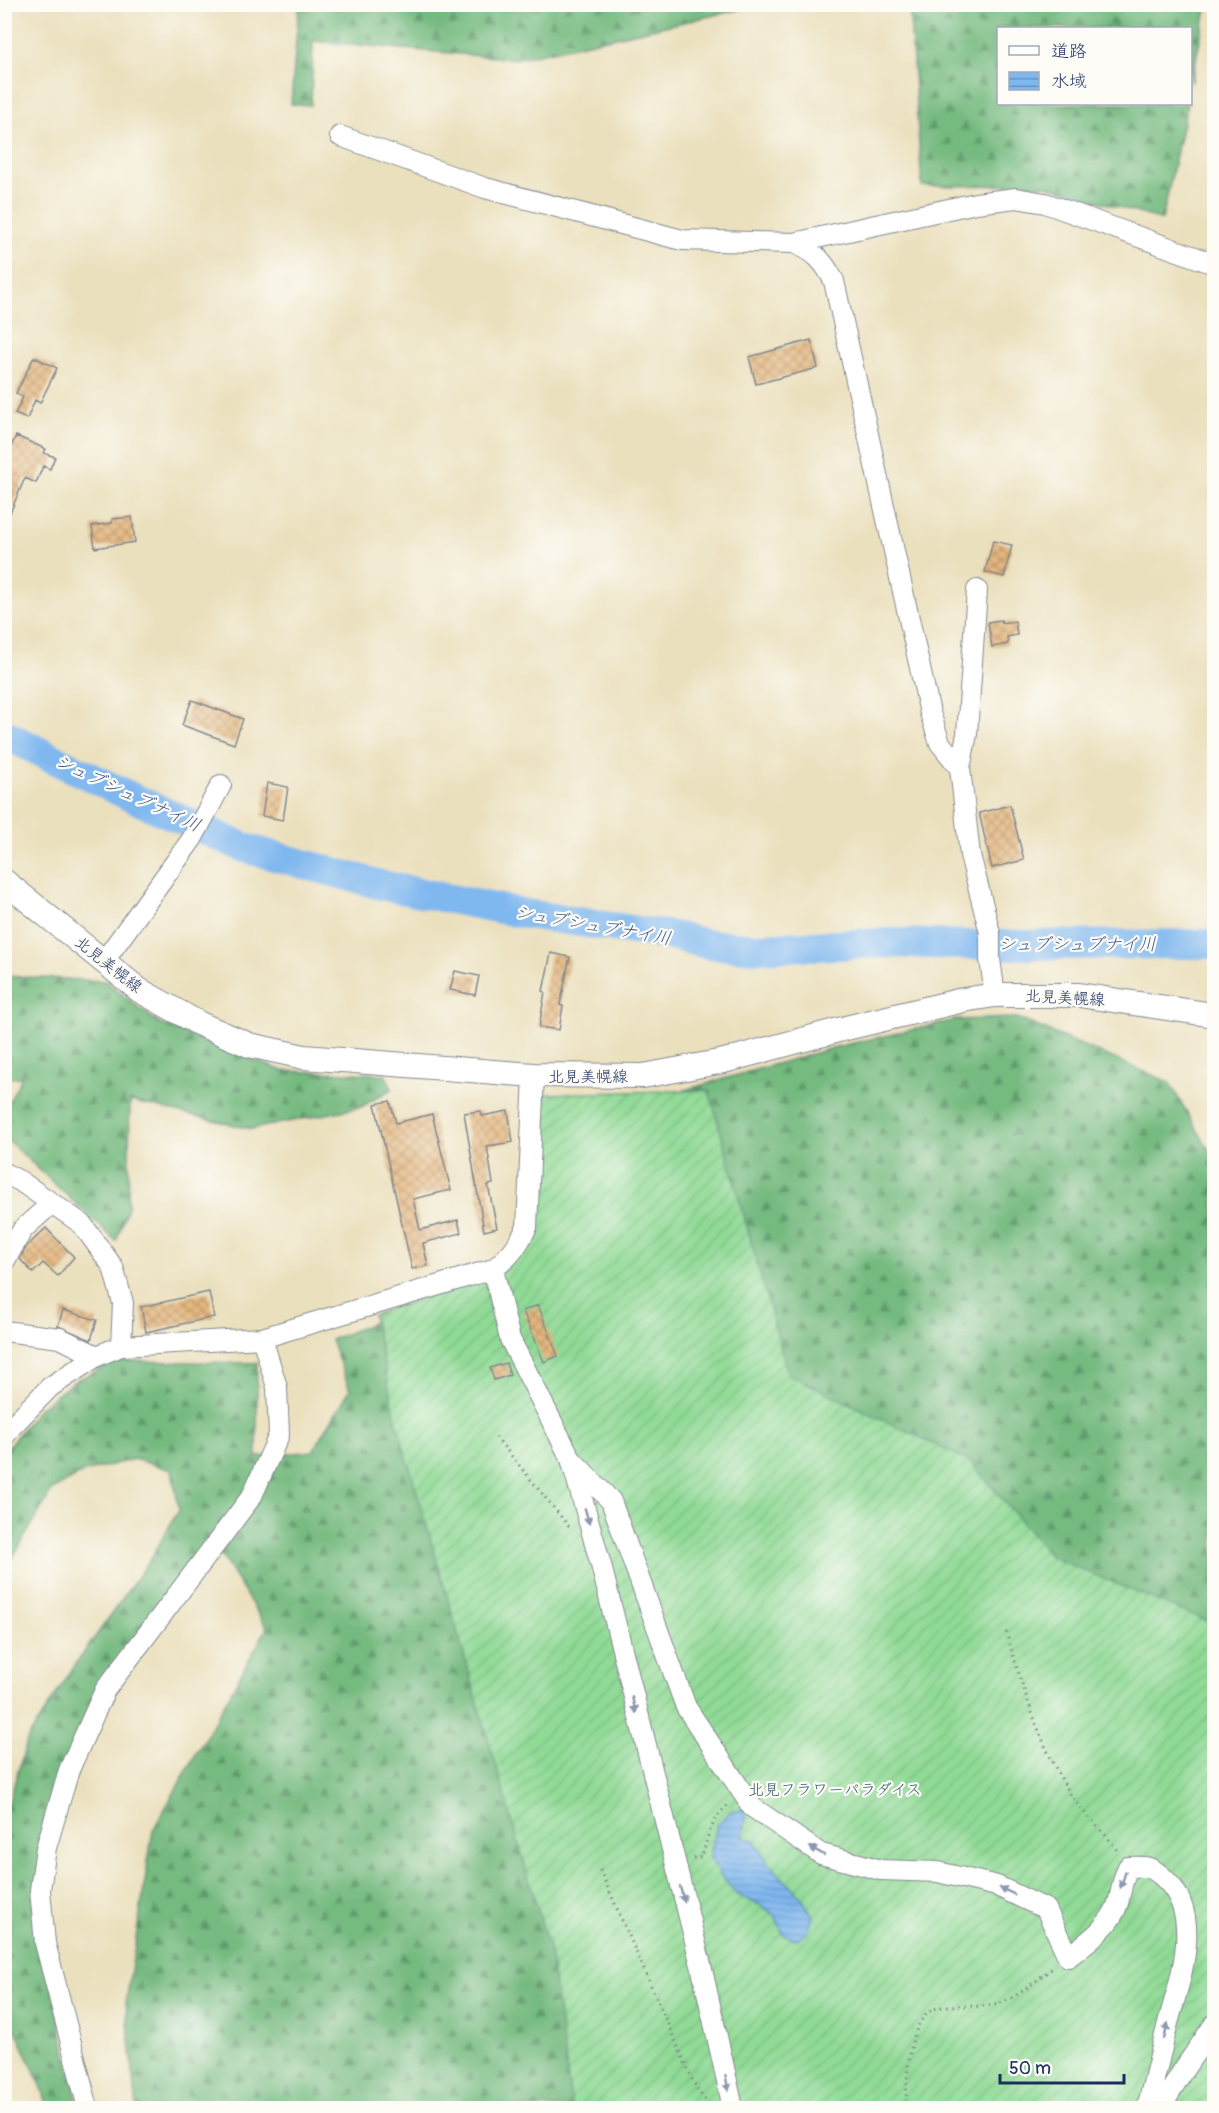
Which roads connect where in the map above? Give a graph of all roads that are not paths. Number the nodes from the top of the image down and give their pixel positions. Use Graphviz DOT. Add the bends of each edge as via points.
graph roads {
  1 [pos="340,136"];
  2 [pos="794,243"];
  3 [pos="1215,264"];
  4 [pos="977,590"];
  5 [pos="960,768"];
  6 [pos="221,785"];
  7 [pos="4,881"];
  8 [pos="104,961"];
  9 [pos="995,994"];
  10 [pos="1215,1015"];
  11 [pos="534,1075"];
  12 [pos="4,1173"];
  13 [pos="52,1203"];
  14 [pos="4,1262"];
  15 [pos="493,1269"];
  16 [pos="4,1331"];
  17 [pos="262,1338"];
  18 [pos="121,1346"];
  19 [pos="97,1356"];
  20 [pos="4,1437"];
  21 [pos="571,1459"];
  22 [pos="1215,2025"];
  23 [pos="88,2109"];
  24 [pos="733,2109"];
  25 [pos="1147,2109"];
  26 [pos="1161,2109"];
  1 -- 2 [label="street" via="485,188 682,240"];
  2 -- 3 [label="street" via="976,203 1016,198 1045,203"];
  2 -- 5 [label="street" via="813,251 826,264 834,281 930,713 940,743"];
  4 -- 5 [label="street" via="967,734"];
  5 -- 9 [label="street" via="970,855 990,933"];
  6 -- 8 [label="street" via="192,839"];
  7 -- 8 [label="main road, 北見美幌線"];
  8 -- 11 [label="main road, 北見美幌線" via="139,990 200,1024 249,1045 304,1057"];
  9 -- 10 [label="main road, 北見美幌線" via="1079,995"];
  9 -- 11 [label="main road, 北見美幌線" via="643,1076"];
  11 -- 15 [label="street" via="528,1227 512,1253"];
  12 -- 13 [label="street"];
  13 -- 14 [label="street" via="22,1229"];
  13 -- 18 [label="street" via="82,1224 113,1267 123,1303"];
  15 -- 17 [label="street"];
  15 -- 21 [label="street" via="510,1340"];
  16 -- 19 [label="street" via="60,1338"];
  17 -- 18 [label="street"];
  17 -- 23 [label="street" via="277,1387 279,1435 252,1496 105,1690 69,1770 46,1848 40,1890 45,1942"];
  18 -- 19 [label="street"];
  19 -- 20 [label="street" via="50,1388"];
  21 -- 24 [label="street, one-way" via="701,1965"];
  25 -- 21 [label="street, one-way" via="1183,1975 1186,1923 1182,1902 1172,1885 1147,1866 1128,1867 1118,1904 1099,1933 1068,1956 1046,1909 1036,1904 997,1886 938,1872 881,1870 821,1854 752,1807 686,1707 611,1502"];
  22 -- 26 [label="street"];
}
